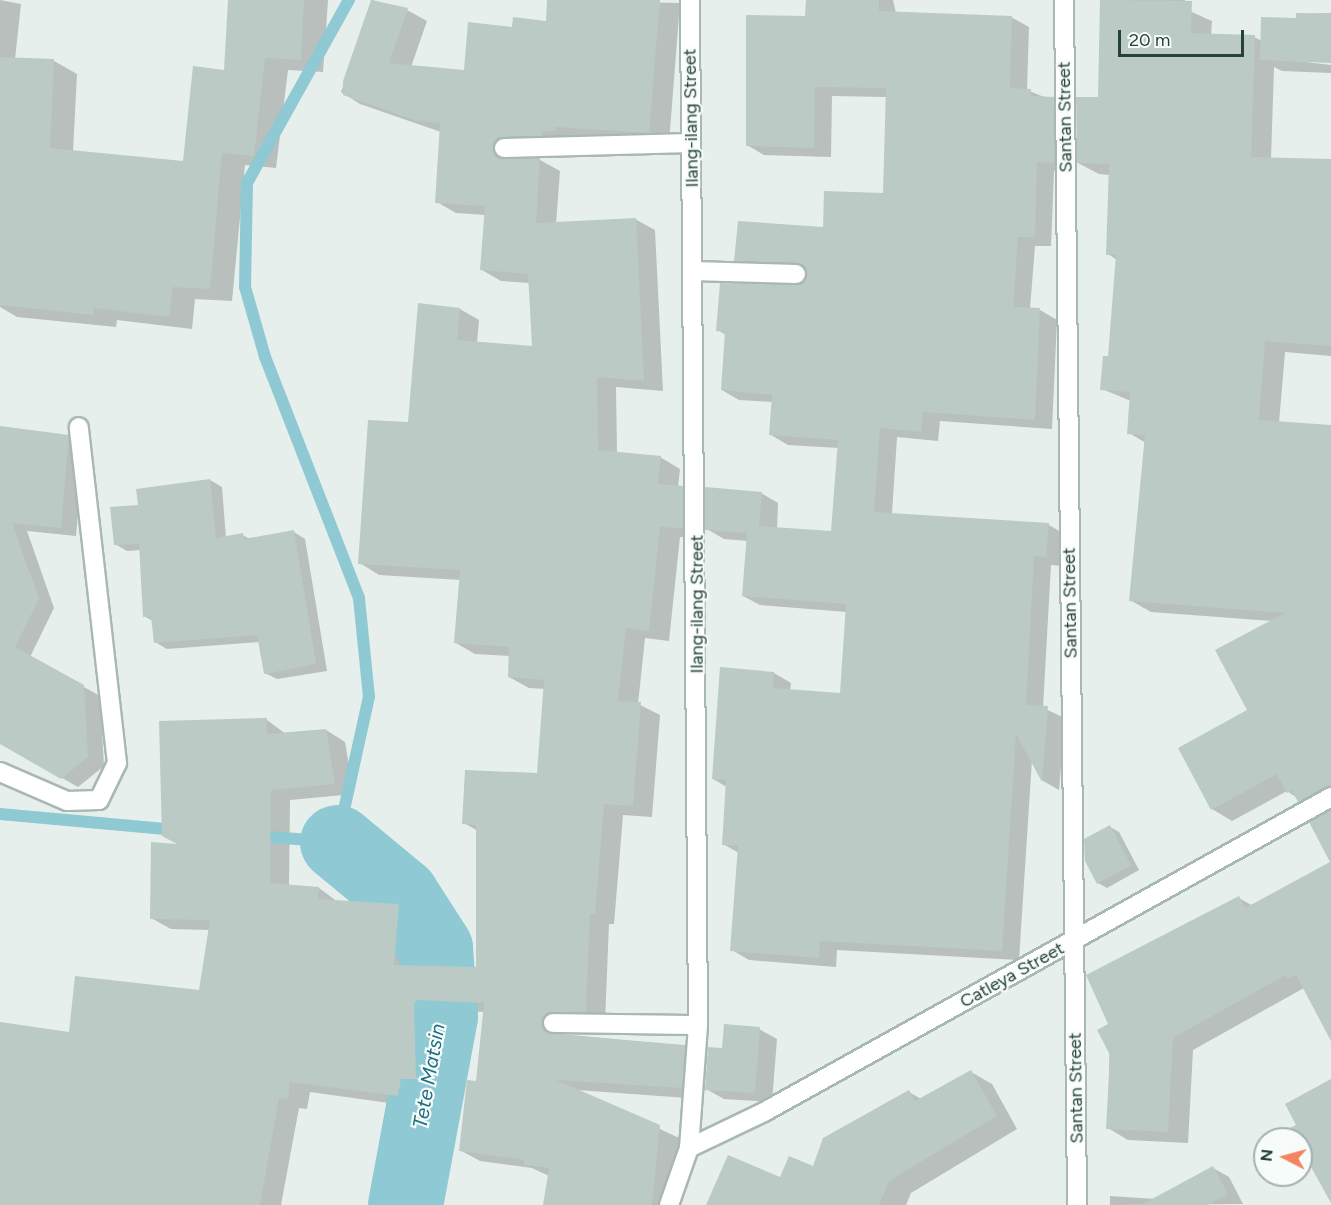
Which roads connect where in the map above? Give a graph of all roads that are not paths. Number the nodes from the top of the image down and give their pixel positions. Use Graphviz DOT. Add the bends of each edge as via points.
graph roads {
  1 [pos="690,0"];
  2 [pos="1064,0"];
  3 [pos="691,143"];
  4 [pos="504,148"];
  5 [pos="693,271"];
  6 [pos="796,274"];
  7 [pos="79,427"];
  8 [pos="0,772"];
  9 [pos="1331,796"];
  10 [pos="1074,941"];
  11 [pos="553,1023"];
  12 [pos="698,1025"];
  13 [pos="689,1148"];
  14 [pos="669,1205"];
  15 [pos="1077,1205"];
  1 -- 3 [label="street, Ilang-ilang Street"];
  2 -- 10 [label="street, Santan Street"];
  3 -- 4 [label="street"];
  3 -- 5 [label="street, Ilang-ilang Street"];
  5 -- 6 [label="street"];
  5 -- 12 [label="street, Ilang-ilang Street"];
  7 -- 8 [label="street" via="117,763 99,800 67,801"];
  9 -- 10 [label="street, Catleya Street"];
  10 -- 13 [label="street, Catleya Street" via="764,1112"];
  10 -- 15 [label="street, Santan Street"];
  11 -- 12 [label="street"];
  12 -- 13 [label="street, Ilang-ilang Street"];
  13 -- 14 [label="street, Ilang-ilang Street"];
}
